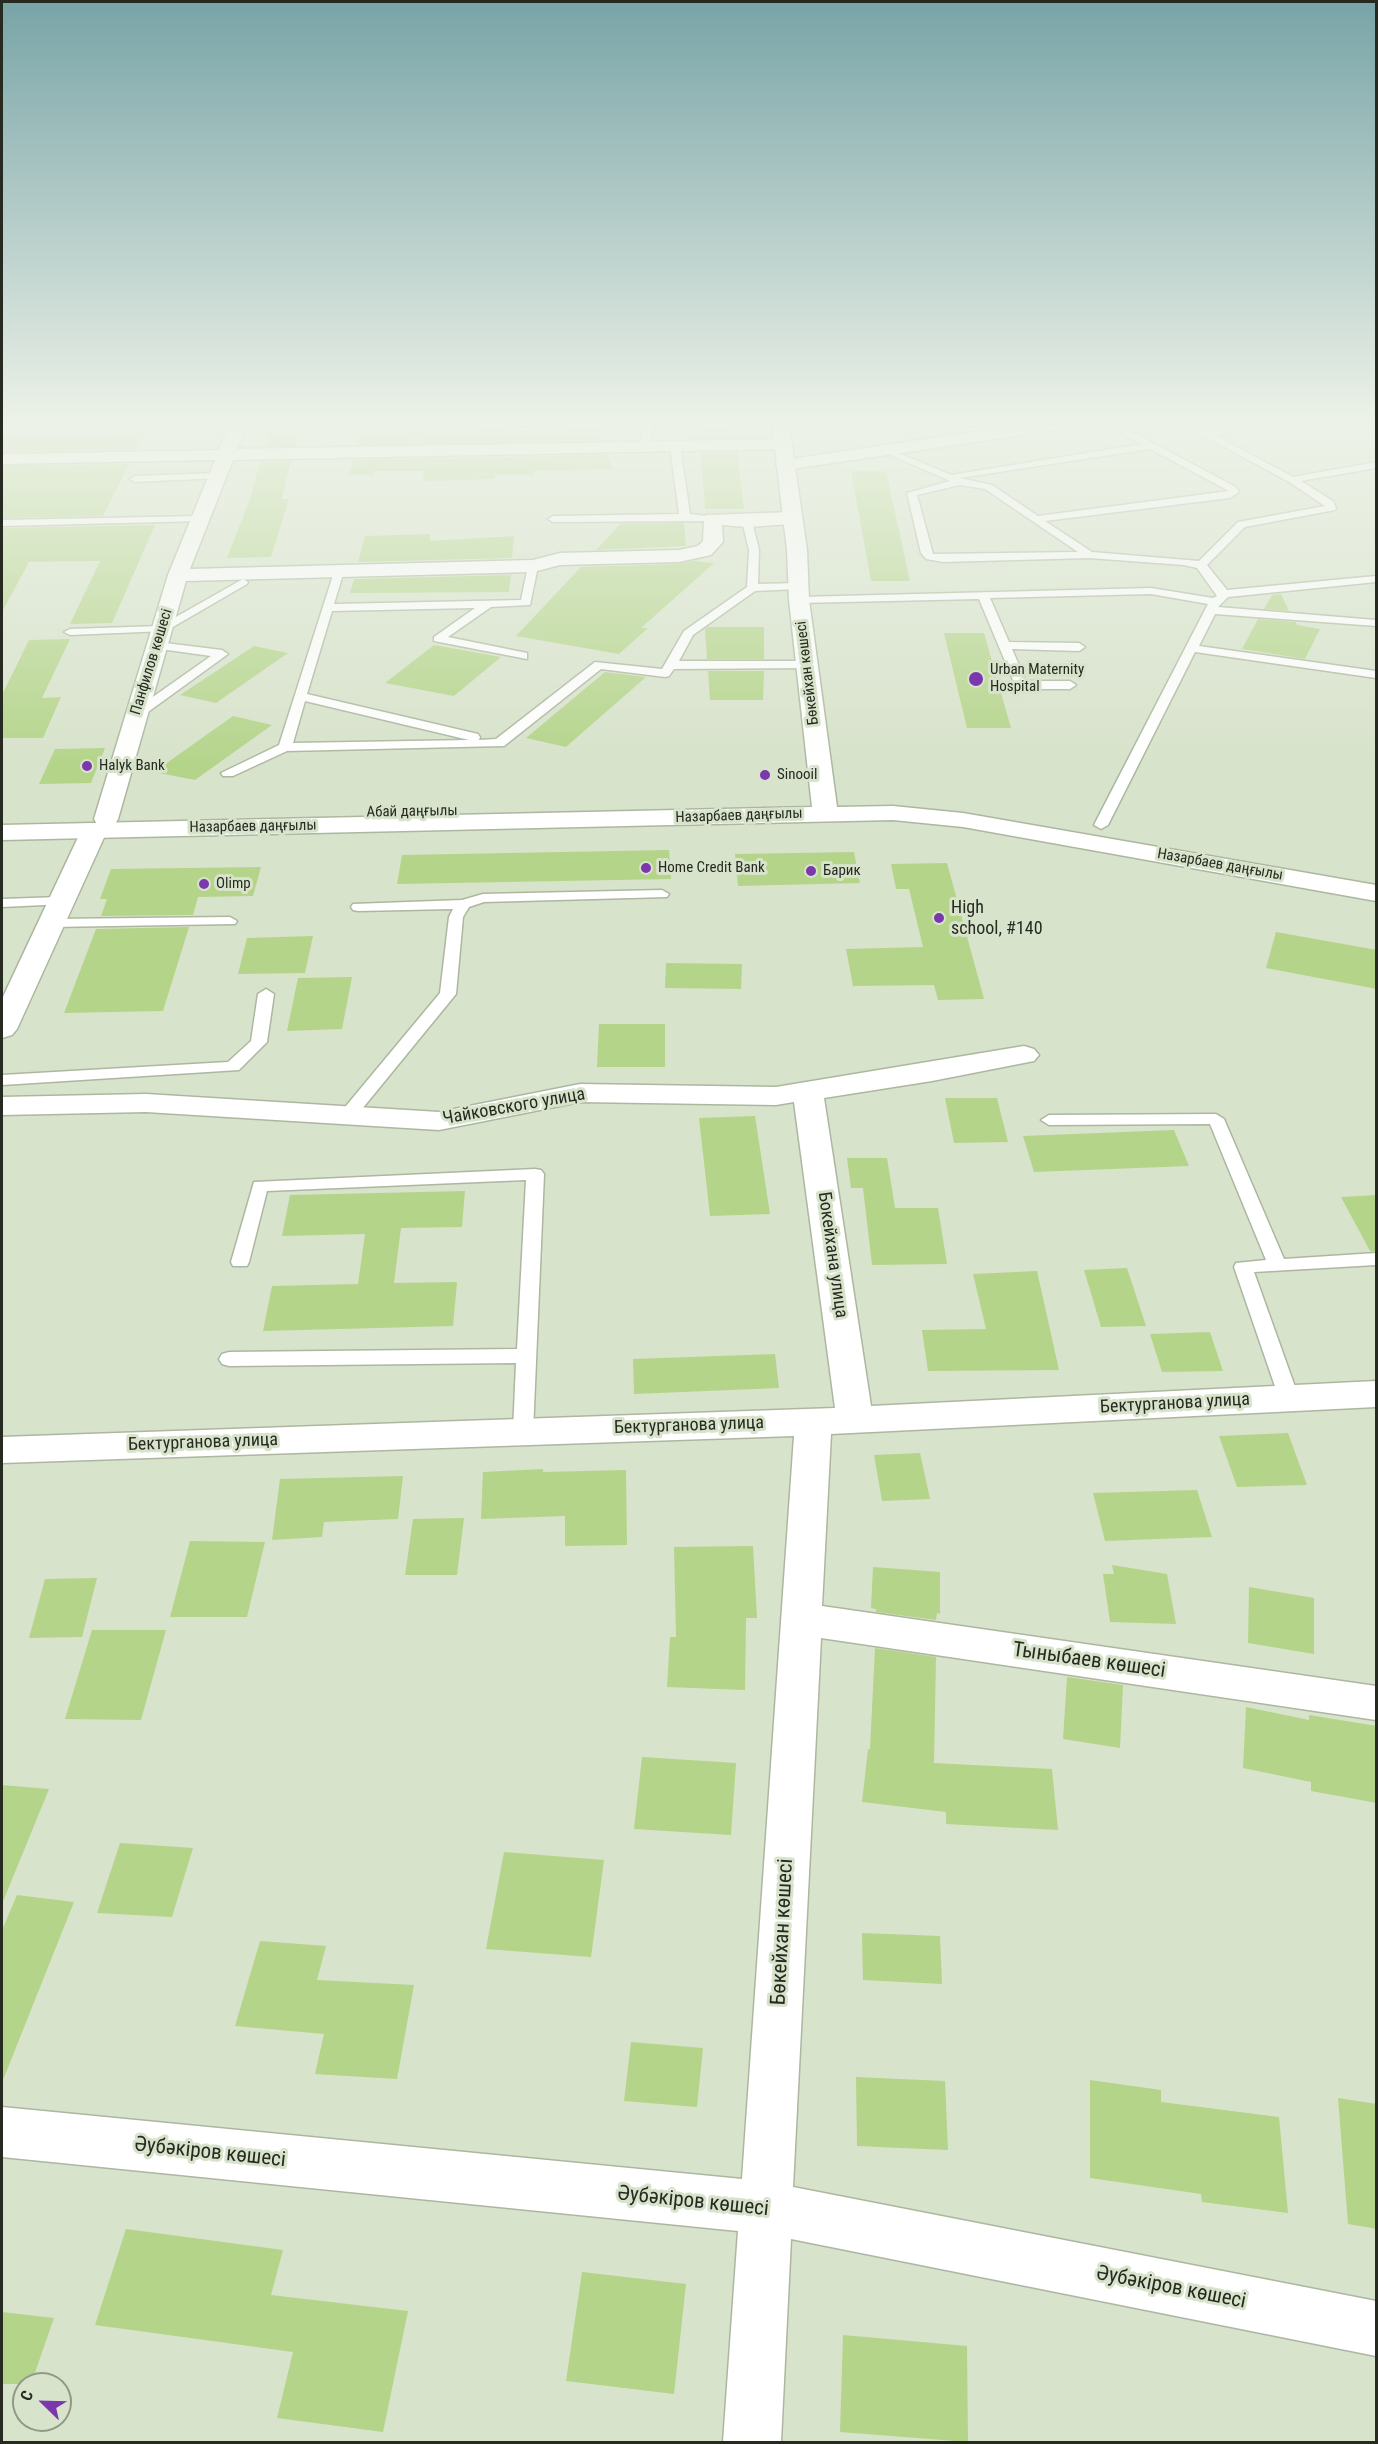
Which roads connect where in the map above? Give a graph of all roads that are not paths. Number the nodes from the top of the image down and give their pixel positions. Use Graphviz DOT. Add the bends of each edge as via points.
graph roads {
  1 [pos="192,539"];
  2 [pos="713,539"];
  3 [pos="751,539"];
  4 [pos="794,539"];
  5 [pos="923,539"];
  6 [pos="1066,539"];
  7 [pos="1227,539"];
  8 [pos="1089,555"];
  9 [pos="1201,565"];
  10 [pos="533,566"];
  11 [pos="339,571"];
  12 [pos="178,575"];
  13 [pos="1377,579"];
  14 [pos="243,582"];
  15 [pos="752,588"];
  16 [pos="799,593"];
  17 [pos="983,595"];
  18 [pos="1216,602"];
  19 [pos="488,604"];
  20 [pos="328,608"];
  21 [pos="1377,622"];
  22 [pos="70,632"];
  23 [pos="159,638"];
  24 [pos="1004,645"];
  25 [pos="1079,647"];
  26 [pos="1191,648"];
  27 [pos="523,656"];
  28 [pos="807,664"];
  29 [pos="671,665"];
  30 [pos="1377,675"];
  31 [pos="1070,685"];
  32 [pos="301,696"];
  33 [pos="136,714"];
  34 [pos="499,743"];
  35 [pos="285,747"];
  36 [pos="228,773"];
  37 [pos="824,806"];
  38 [pos="2,821"];
  39 [pos="1101,825"];
  40 [pos="98,826"];
  41 [pos="2,833"];
  42 [pos="1377,874"];
  43 [pos="1377,893"];
  44 [pos="662,894"];
  45 [pos="2,903"];
  46 [pos="463,904"];
  47 [pos="358,907"];
  48 [pos="55,912"];
  49 [pos="230,921"];
  50 [pos="266,994"];
  51 [pos="2,1029"];
  52 [pos="1024,1054"];
  53 [pos="2,1080"];
  54 [pos="808,1091"];
  55 [pos="2,1106"];
  56 [pos="347,1116"];
  57 [pos="1048,1120"];
  58 [pos="1377,1259"];
  59 [pos="240,1262"];
  60 [pos="1277,1265"];
  61 [pos="526,1356"];
  62 [pos="229,1359"];
  63 [pos="1377,1394"];
  64 [pos="1289,1398"];
  65 [pos="834,1421"];
  66 [pos="523,1432"];
  67 [pos="2,1450"];
  68 [pos="802,1618"];
  69 [pos="1377,1703"];
  70 [pos="2,2132"];
  71 [pos="766,2208"];
  72 [pos="1377,2329"];
  73 [pos="753,2442"];
  1 -- 12 [label="street, Панфилов көшесі"];
  2 -- 10 [label="street" via="705,551 679,556 560,559"];
  3 -- 15 [label="lane"];
  4 -- 16 [label="street, Бөкейхан көшесі"];
  5 -- 8 [label="lane" via="930,557 943,559"];
  6 -- 8 [label="lane"];
  7 -- 9 [label="lane"];
  8 -- 9 [label="lane"];
  9 -- 18 [label="lane"];
  10 -- 11 [label="street"];
  10 -- 19 [label="lane" via="526,603"];
  11 -- 12 [label="street"];
  11 -- 20 [label="lane"];
  12 -- 23 [label="street, Панфилов көшесі"];
  13 -- 18 [label="lane"];
  14 -- 23 [label="lane"];
  15 -- 16 [label="lane"];
  15 -- 29 [label="lane" via="688,633"];
  16 -- 17 [label="lane"];
  16 -- 28 [label="street, Бөкейхан көшесі"];
  17 -- 18 [label="lane" via="1151,591"];
  17 -- 24 [label="lane"];
  18 -- 21 [label="lane"];
  18 -- 26 [label="lane"];
  19 -- 20 [label="lane"];
  19 -- 27 [label="lane" via="438,639"];
  20 -- 32 [label="lane"];
  22 -- 23 [label="lane"];
  23 -- 33 [label="street, Панфилов көшесі"];
  23 -- 33 [label="lane" via="222,654"];
  24 -- 25 [label="lane"];
  24 -- 31 [label="lane" via="1021,685"];
  26 -- 30 [label="lane"];
  26 -- 39 [label="lane"];
  28 -- 29 [label="lane"];
  28 -- 37 [label="street, Бөкейхан көшесі"];
  29 -- 34 [label="lane" via="665,673 599,665"];
  32 -- 34 [label="lane"];
  32 -- 35 [label="lane"];
  33 -- 40 [label="street, Панфилов көшесі"];
  34 -- 35 [label="lane"];
  35 -- 36 [label="lane"];
  37 -- 39 [label="street, Назарбаев даңғылы" via="898,796"];
  37 -- 40 [label="street, Назарбаев даңғылы"];
  37 -- 43 [label="street, Назарбаев даңғылы" via="963,820"];
  38 -- 40 [label="street"];
  39 -- 42 [label="street, Назарбаев даңғылы"];
  40 -- 41 [label="street"];
  40 -- 48 [label="street, Панфилов көшесі"];
  44 -- 46 [label="lane" via="483,898"];
  45 -- 48 [label="lane"];
  46 -- 47 [label="lane"];
  46 -- 56 [label="lane" via="456,916 448,994"];
  48 -- 49 [label="lane"];
  48 -- 51 [label="street, Панфилов көшесі"];
  50 -- 53 [label="lane" via="259,1042 233,1067"];
  52 -- 54 [label="street, Чайковского улица"];
  54 -- 56 [label="street, Чайковского улица" via="776,1096 580,1093 439,1121"];
  54 -- 65 [label="street, Бокейхана улица"];
  55 -- 56 [label="street, Чайковского улица" via="146,1103"];
  57 -- 60 [label="lane" via="1216,1119"];
  58 -- 60 [label="lane"];
  59 -- 61 [label="lane" via="260,1186 535,1174"];
  60 -- 64 [label="lane" via="1243,1267"];
  61 -- 62 [label="lane"];
  61 -- 66 [label="lane"];
  63 -- 64 [label="street, Бектурганова улица"];
  64 -- 65 [label="street, Бектурганова улица"];
  65 -- 66 [label="street, Бектурганова улица"];
  65 -- 68 [label="street, Бөкейхан көшесі"];
  66 -- 67 [label="street, Бектурганова улица"];
  68 -- 69 [label="street, Тыныбаев көшесі"];
  68 -- 71 [label="street, Бөкейхан көшесі"];
  70 -- 71 [label="street, Әубәкіров көшесі"];
  71 -- 72 [label="street, Әубәкіров көшесі"];
  71 -- 73 [label="street, Бөкейхан көшесі"];
}
